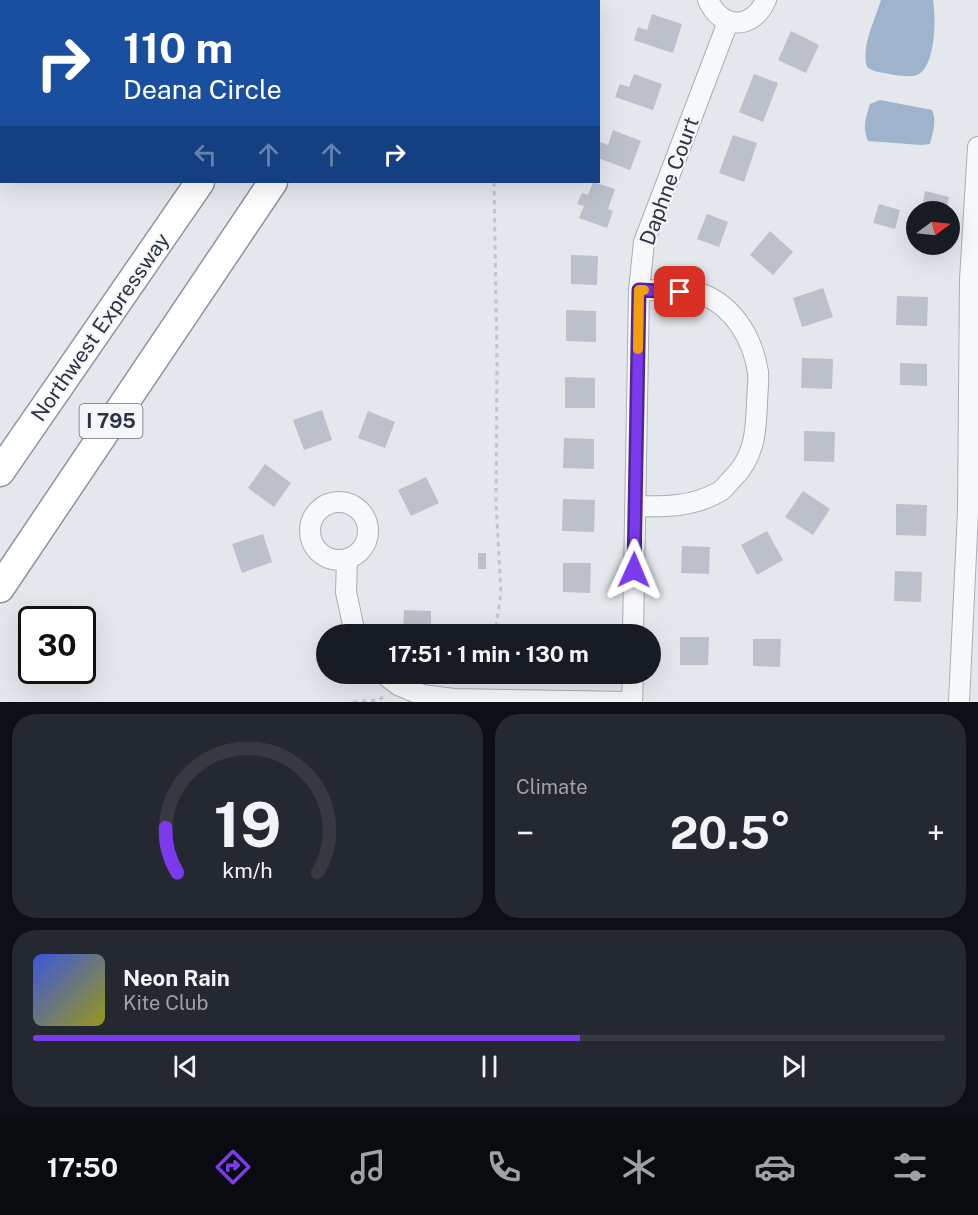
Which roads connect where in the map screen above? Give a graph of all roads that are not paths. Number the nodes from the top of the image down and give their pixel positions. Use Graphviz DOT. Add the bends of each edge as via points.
graph roads {
  1 [pos="708,0"];
  2 [pos="766,0"];
  3 [pos="728,22"];
  4 [pos="978,147"];
  5 [pos="186,183"];
  6 [pos="199,183"];
  7 [pos="272,183"];
  8 [pos="280,183"];
  9 [pos="223,255"];
  10 [pos="639,290"];
  11 [pos="57,388"];
  12 [pos="0,472"];
  13 [pos="635,506"];
  14 [pos="347,560"];
  15 [pos="0,588"];
  16 [pos="353,624"];
  17 [pos="633,624"];
  18 [pos="401,684"];
  19 [pos="632,684"];
  20 [pos="631,702"];
  21 [pos="959,702"];
  1 -- 3 [label="street" via="719,17"];
  2 -- 3 [label="street" via="748,21"];
  3 -- 10 [label="street, Daphne Court" via="644,243"];
  4 -- 21 [label="street" via="970,280 968,511"];
  5 -- 11 [label="highway"];
  6 -- 11 [label="highway, Northwest Expressway / I 795"];
  7 -- 9 [label="highway, I 795"];
  8 -- 9 [label="highway"];
  9 -- 15 [label="highway, I 795"];
  10 -- 13 [label="street, Daphne Court"];
  10 -- 13 [label="street" via="701,294 721,305 737,320 751,346 758,374 756,433 741,471 720,491 693,503"];
  11 -- 12 [label="highway, Northwest Expressway / I 795"];
  13 -- 17 [label="street, Daphne Court"];
  14 -- 16 [label="street" via="346,592"];
  18 -- 20 [label="street" via="422,695 454,699"];
  19 -- 20 [label="street"];
}
